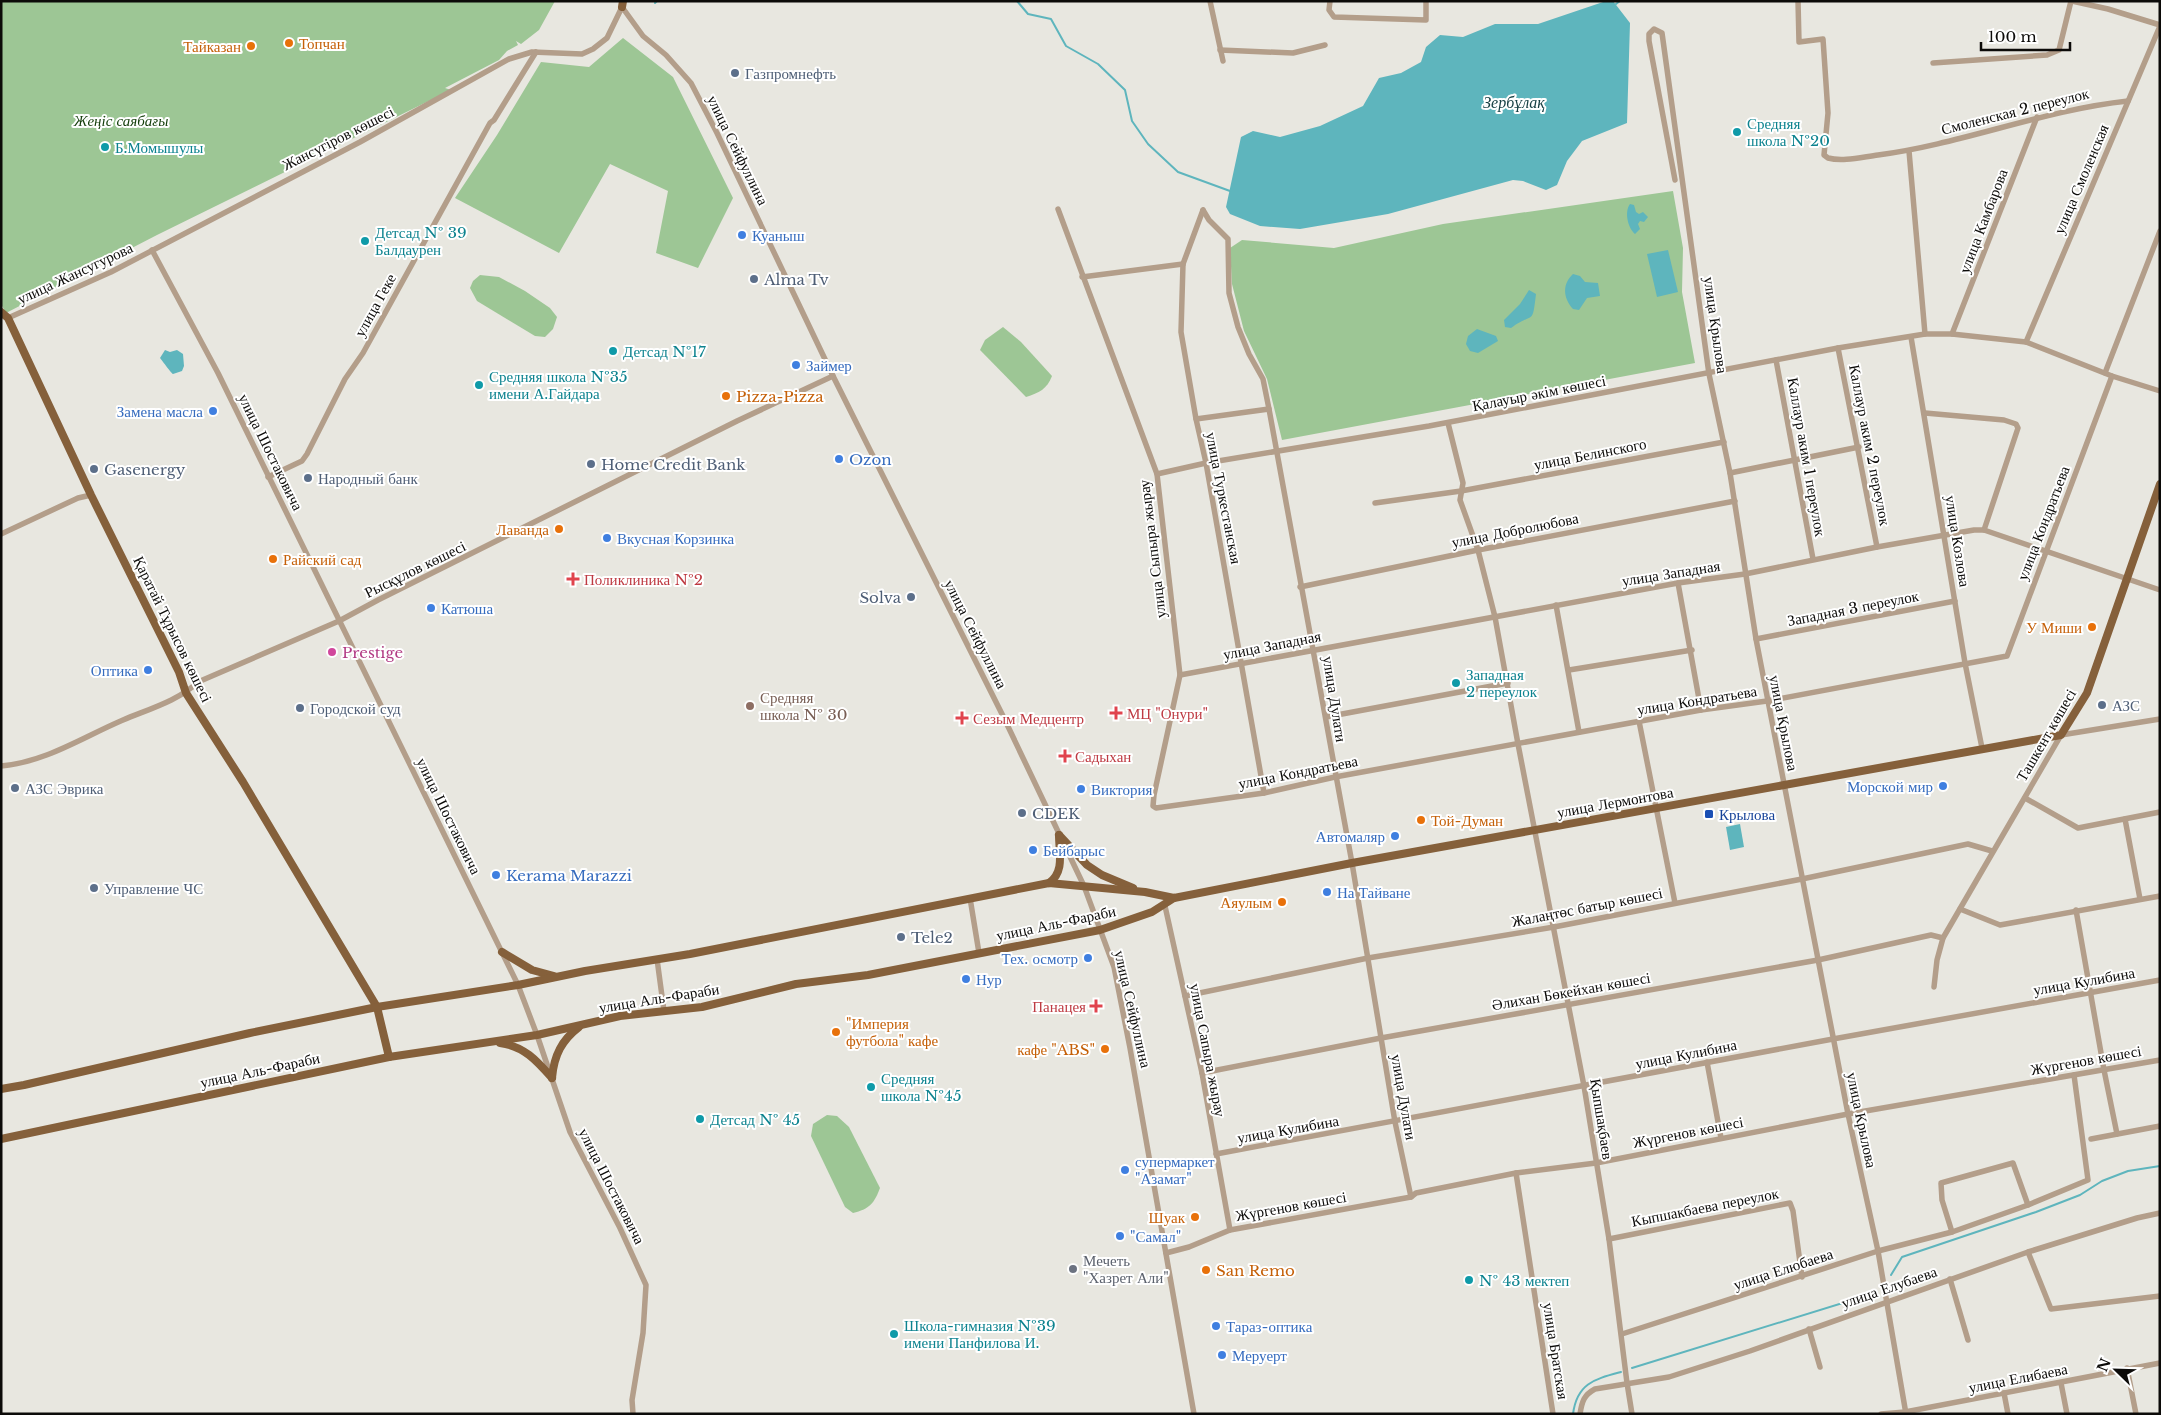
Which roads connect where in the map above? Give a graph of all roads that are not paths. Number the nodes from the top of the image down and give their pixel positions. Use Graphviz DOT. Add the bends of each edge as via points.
graph roads {
  1 [pos="1210,1"];
  2 [pos="1330,1"];
  3 [pos="1426,1"];
  4 [pos="1798,1"];
  5 [pos="2072,1"];
  6 [pos="622,4"];
  7 [pos="2160,25"];
  8 [pos="1325,45"];
  9 [pos="1220,50"];
  10 [pos="536,52"];
  11 [pos="1223,60"];
  12 [pos="1933,62"];
  13 [pos="2128,100"];
  14 [pos="2037,117"];
  15 [pos="1909,151"];
  16 [pos="1675,180"];
  17 [pos="1058,209"];
  18 [pos="1203,210"];
  19 [pos="2160,231"];
  20 [pos="152,250"];
  21 [pos="1183,264"];
  22 [pos="1082,277"];
  23 [pos="1,312"];
  24 [pos="8,318"];
  25 [pos="1926,334"];
  26 [pos="1952,334"];
  27 [pos="1911,337"];
  28 [pos="2026,342"];
  29 [pos="1838,348"];
  30 [pos="1776,360"];
  31 [pos="2105,372"];
  32 [pos="1709,374"];
  33 [pos="833,376"];
  34 [pos="2112,376"];
  35 [pos="2160,391"];
  36 [pos="1269,409"];
  37 [pos="1925,413"];
  38 [pos="1196,419"];
  39 [pos="1448,422"];
  40 [pos="1724,442"];
  41 [pos="1859,447"];
  42 [pos="1278,452"];
  43 [pos="1796,460"];
  44 [pos="1206,463"];
  45 [pos="1730,473"];
  46 [pos="1157,474"];
  47 [pos="268,477"];
  48 [pos="2160,484"];
  49 [pos="1461,491"];
  50 [pos="91,495"];
  51 [pos="1735,502"];
  52 [pos="1375,503"];
  53 [pos="1984,530"];
  54 [pos="1,534"];
  55 [pos="1944,535"];
  56 [pos="1877,547"];
  57 [pos="1478,550"];
  58 [pos="2046,552"];
  59 [pos="1813,559"];
  60 [pos="1745,574"];
  61 [pos="2126,580"];
  62 [pos="1678,583"];
  63 [pos="1300,587"];
  64 [pos="2160,590"];
  65 [pos="1955,601"];
  66 [pos="1556,605"];
  67 [pos="1496,617"];
  68 [pos="339,621"];
  69 [pos="1756,639"];
  70 [pos="1314,649"];
  71 [pos="1692,650"];
  72 [pos="1964,663"];
  73 [pos="1241,664"];
  74 [pos="1569,670"];
  75 [pos="1180,675"];
  76 [pos="1508,683"];
  77 [pos="186,693"];
  78 [pos="1767,701"];
  79 [pos="1700,710"];
  80 [pos="1326,717"];
  81 [pos="2160,719"];
  82 [pos="1639,721"];
  83 [pos="1579,732"];
  84 [pos="2060,735"];
  85 [pos="1518,744"];
  86 [pos="1982,748"];
  87 [pos="1,766"];
  88 [pos="1335,776"];
  89 [pos="1784,786"];
  90 [pos="1264,793"];
  91 [pos="2025,798"];
  92 [pos="1156,808"];
  93 [pos="1656,809"];
  94 [pos="2160,812"];
  95 [pos="2125,819"];
  96 [pos="1535,830"];
  97 [pos="1059,835"];
  98 [pos="1992,851"];
  99 [pos="1352,862"];
  100 [pos="1802,879"];
  101 [pos="1049,882"];
  102 [pos="1084,886"];
  103 [pos="1144,892"];
  104 [pos="2160,896"];
  105 [pos="970,898"];
  106 [pos="1174,898"];
  107 [pos="2140,899"];
  108 [pos="1675,903"];
  109 [pos="1165,906"];
  110 [pos="1960,909"];
  111 [pos="2076,910"];
  112 [pos="1554,927"];
  113 [pos="1100,930"];
  114 [pos="1943,938"];
  115 [pos="502,952"];
  116 [pos="978,953"];
  117 [pos="1368,958"];
  118 [pos="657,959"];
  119 [pos="1818,960"];
  120 [pos="559,976"];
  121 [pos="2160,980"];
  122 [pos="518,986"];
  123 [pos="1934,987"];
  124 [pos="2090,992"];
  125 [pos="1185,996"];
  126 [pos="1568,1003"];
  127 [pos="377,1008"];
  128 [pos="664,1011"];
  129 [pos="582,1025"];
  130 [pos="537,1035"];
  131 [pos="1381,1038"];
  132 [pos="1833,1039"];
  133 [pos="493,1042"];
  134 [pos="389,1058"];
  135 [pos="2160,1060"];
  136 [pos="1707,1062"];
  137 [pos="2104,1070"];
  138 [pos="1202,1073"];
  139 [pos="2074,1075"];
  140 [pos="552,1078"];
  141 [pos="1584,1086"];
  142 [pos="1,1089"];
  143 [pos="1848,1114"];
  144 [pos="1395,1122"];
  145 [pos="2160,1126"];
  146 [pos="2117,1134"];
  147 [pos="1720,1138"];
  148 [pos="2091,1138"];
  149 [pos="1,1139"];
  150 [pos="1216,1154"];
  151 [pos="1596,1163"];
  152 [pos="1516,1173"];
  153 [pos="1411,1197"];
  154 [pos="2028,1205"];
  155 [pos="2160,1213"];
  156 [pos="1230,1230"];
  157 [pos="1952,1232"];
  158 [pos="1610,1239"];
  159 [pos="1878,1251"];
  160 [pos="2028,1252"];
  161 [pos="1166,1253"];
  162 [pos="1802,1276"];
  163 [pos="1950,1279"];
  164 [pos="2160,1296"];
  165 [pos="1886,1301"];
  166 [pos="1809,1329"];
  167 [pos="1622,1334"];
  168 [pos="1968,1340"];
  169 [pos="2160,1363"];
  170 [pos="1820,1367"];
  171 [pos="2127,1368"];
  172 [pos="1627,1383"];
  173 [pos="2061,1383"];
  174 [pos="2004,1393"];
  175 [pos="1906,1413"];
  176 [pos="633,1414"];
  177 [pos="1194,1414"];
  178 [pos="1553,1414"];
  179 [pos="1580,1414"];
  180 [pos="1632,1414"];
  181 [pos="1881,1414"];
  182 [pos="2008,1414"];
  183 [pos="2067,1414"];
  184 [pos="2136,1414"];
  1 -- 9 [label="street"];
  2 -- 3 [label="street" via="1329,10 1334,17 1426,20"];
  4 -- 15 [label="street, Смоленская 2 переулок" via="1799,42 1823,39 1828,113 1824,155 1833,160"];
  5 -- 7 [label="street"];
  5 -- 12 [label="street" via="2059,50 2047,55"];
  6 -- 10 [label="street" via="607,38 593,50 582,54"];
  6 -- 33 [label="street, улица Сейфуллина" via="643,36 666,55 691,83"];
  7 -- 13 [label="street, улица Смоленская"];
  8 -- 9 [label="street" via="1293,53"];
  9 -- 11 [label="street"];
  10 -- 20 [label="street, Жансүгіров көшесі" via="509,59"];
  10 -- 47 [label="street, улица Геке" via="490,123 363,353 345,379 307,454 302,461"];
  13 -- 14 [label="street, Смоленская 2 переулок"];
  13 -- 28 [label="street, улица Смоленская"];
  14 -- 15 [label="street, Смоленская 2 переулок"];
  14 -- 26 [label="street, улица Камбарова"];
  15 -- 25 [label="street"];
  16 -- 32 [label="street, улица Крылова" via="1649,41 1649,34 1654,29 1662,33"];
  17 -- 22 [label="street, улица Сыпыра жырау"];
  18 -- 21 [label="street, улица Туркестанская"];
  18 -- 36 [label="street, улица Дулати" via="1228,239 1229,293 1238,327 1263,379"];
  19 -- 31 [label="street"];
  20 -- 24 [label="street, улица Жансугурова"];
  20 -- 47 [label="street, улица Шостаковича" via="222,379"];
  21 -- 22 [label="street"];
  21 -- 38 [label="street, улица Туркестанская" via="1181,332"];
  22 -- 46 [label="street, улица Сыпыра жырау"];
  23 -- 24 [label="main road, Қаратай Тұрысов көшесі"];
  24 -- 50 [label="main road, Қаратай Тұрысов көшесі"];
  25 -- 26 [label="street, Қалауыр әкім көшесі"];
  25 -- 27 [label="street, Қалауыр әкім көшесі"];
  26 -- 28 [label="street, Қалауыр әкім көшесі"];
  27 -- 29 [label="street, Қалауыр әкім көшесі"];
  27 -- 37 [label="street, улица Козлова"];
  28 -- 31 [label="street, Қалауыр әкім көшесі"];
  29 -- 30 [label="street, Қалауыр әкім көшесі"];
  29 -- 41 [label="street, Каллаур аким 2 переулок"];
  30 -- 32 [label="street, Қалауыр әкім көшесі"];
  30 -- 43 [label="street, Каллаур аким 1 переулок"];
  31 -- 34 [label="street, Қалауыр әкім көшесі"];
  32 -- 39 [label="street, Қалауыр әкім көшесі"];
  32 -- 40 [label="street, улица Крылова"];
  33 -- 68 [label="street, Рысқұлов көшесі"];
  33 -- 97 [label="street, улица Сейфуллина"];
  34 -- 35 [label="street, Қалауыр әкім көшесі"];
  34 -- 58 [label="street, улица Кондратьева"];
  36 -- 38 [label="street"];
  36 -- 42 [label="street, улица Дулати"];
  37 -- 53 [label="street" via="2004,420 2016,424 2018,428"];
  37 -- 55 [label="street, улица Козлова"];
  38 -- 44 [label="street, улица Туркестанская"];
  39 -- 42 [label="street, Қалауыр әкім көшесі"];
  39 -- 49 [label="street, Қыпшақбаев" via="1462,476"];
  40 -- 45 [label="street, улица Крылова"];
  40 -- 49 [label="street, улица Белинского"];
  41 -- 43 [label="street"];
  41 -- 56 [label="street, Каллаур аким 2 переулок"];
  42 -- 44 [label="street, Қалауыр әкім көшесі"];
  42 -- 63 [label="street, улица Дулати"];
  43 -- 45 [label="street"];
  43 -- 59 [label="street, Каллаур аким 1 переулок"];
  44 -- 46 [label="street, Қалауыр әкім көшесі"];
  44 -- 73 [label="street, улица Туркестанская"];
  45 -- 51 [label="street, улица Крылова"];
  46 -- 75 [label="street, улица Сыпыра жырау"];
  47 -- 68 [label="street, улица Шостаковича"];
  48 -- 61 [label="main road, Ташкент көшесі"];
  49 -- 52 [label="street, улица Белинского"];
  49 -- 57 [label="street, Қыпшақбаев" via="1462,507"];
  50 -- 54 [label="street"];
  50 -- 77 [label="main road, Қаратай Тұрысов көшесі" via="179,672"];
  51 -- 57 [label="street, улица Добролюбова"];
  51 -- 60 [label="street, улица Крылова"];
  53 -- 55 [label="street, улица Западная"];
  53 -- 58 [label="street, улица Западная"];
  55 -- 56 [label="street, улица Западная"];
  55 -- 65 [label="street, улица Козлова"];
  56 -- 59 [label="street, улица Западная"];
  57 -- 63 [label="street, улица Добролюбова"];
  57 -- 67 [label="street, Қыпшақбаев"];
  58 -- 61 [label="street, улица Западная"];
  58 -- 72 [label="street, улица Кондратьева" via="2006,656"];
  59 -- 60 [label="street, улица Западная"];
  60 -- 62 [label="street, улица Западная"];
  60 -- 69 [label="street, улица Крылова"];
  61 -- 64 [label="street, улица Западная"];
  61 -- 84 [label="main road, Ташкент көшесі" via="2087,693"];
  62 -- 66 [label="street, улица Западная"];
  62 -- 71 [label="street"];
  63 -- 70 [label="street, улица Дулати"];
  65 -- 69 [label="street, Западная 3 переулок"];
  65 -- 72 [label="street, улица Козлова"];
  66 -- 67 [label="street, улица Западная"];
  66 -- 74 [label="street"];
  67 -- 70 [label="street, улица Западная"];
  67 -- 76 [label="street, Қыпшақбаев"];
  68 -- 77 [label="street, Рысқұлов көшесі" via="198,682"];
  68 -- 115 [label="street, улица Шостаковича"];
  69 -- 78 [label="street, улица Крылова"];
  70 -- 73 [label="street, улица Западная"];
  70 -- 80 [label="street, улица Дулати"];
  71 -- 74 [label="street"];
  71 -- 79 [label="street"];
  72 -- 78 [label="street, улица Кондратьева"];
  72 -- 86 [label="street, улица Козлова"];
  73 -- 75 [label="street, улица Западная"];
  73 -- 90 [label="street, улица Туркестанская"];
  74 -- 83 [label="street"];
  75 -- 92 [label="street, улица Сыпыра жырау" via="1154,795 1153,806"];
  76 -- 80 [label="street"];
  76 -- 85 [label="street, Қыпшақбаев"];
  77 -- 87 [label="street, Рысқұлов көшесі" via="56,752"];
  77 -- 127 [label="main road, Қаратай Тұрысов көшесі" via="243,782"];
  78 -- 79 [label="street, улица Кондратьева"];
  78 -- 89 [label="street, улица Крылова"];
  79 -- 82 [label="street, улица Кондратьева"];
  80 -- 88 [label="street, улица Дулати"];
  81 -- 84 [label="street"];
  82 -- 83 [label="street, улица Кондратьева"];
  82 -- 93 [label="street"];
  83 -- 85 [label="street, улица Кондратьева"];
  84 -- 86 [label="main road, улица Лермонтова"];
  84 -- 91 [label="street, Ташкент көшесі"];
  85 -- 88 [label="street, улица Кондратьева"];
  85 -- 96 [label="street, Қыпшақбаев"];
  86 -- 89 [label="main road, улица Лермонтова"];
  88 -- 90 [label="street, улица Кондратьева"];
  88 -- 99 [label="street, улица Дулати"];
  89 -- 93 [label="main road, улица Лермонтова"];
  89 -- 100 [label="street, улица Крылова"];
  90 -- 92 [label="street, улица Кондратьева"];
  91 -- 95 [label="street" via="2078,828"];
  91 -- 98 [label="street, Ташкент көшесі"];
  93 -- 96 [label="main road, улица Лермонтова"];
  93 -- 108 [label="street"];
  94 -- 95 [label="street"];
  95 -- 107 [label="street"];
  96 -- 99 [label="main road, улица Лермонтова"];
  96 -- 112 [label="street, Қыпшақбаев"];
  97 -- 101 [label="main road" via="1060,871"];
  97 -- 102 [label="street, улица Сейфуллина"];
  97 -- 103 [label="main road" via="1087,865 1102,875"];
  98 -- 100 [label="street, Жалаңтөс батыр көшесі" via="1968,844"];
  98 -- 110 [label="street, Ташкент көшесі"];
  99 -- 106 [label="main road, улица Лермонтова"];
  99 -- 117 [label="street, улица Дулати"];
  100 -- 108 [label="street, Жалаңтөс батыр көшесі"];
  100 -- 119 [label="street, улица Крылова"];
  101 -- 102 [label="main road, улица Аль-Фараби"];
  101 -- 105 [label="main road, улица Аль-Фараби"];
  102 -- 103 [label="main road, улица Аль-Фараби"];
  102 -- 113 [label="street, улица Сейфуллина"];
  103 -- 106 [label="main road, улица Аль-Фараби"];
  104 -- 107 [label="street"];
  105 -- 116 [label="street"];
  105 -- 118 [label="main road, улица Аль-Фараби"];
  106 -- 109 [label="main road, улица Аль-Фараби"];
  107 -- 111 [label="street"];
  108 -- 112 [label="street, Жалаңтөс батыр көшесі"];
  109 -- 113 [label="main road, улица Аль-Фараби"];
  109 -- 125 [label="street, улица Сапыра жырау"];
  110 -- 111 [label="street" via="2000,925"];
  110 -- 114 [label="street, Ташкент көшесі"];
  111 -- 124 [label="street"];
  112 -- 117 [label="street, Жалаңтөс батыр көшесі"];
  112 -- 126 [label="street, Қыпшақбаев"];
  113 -- 116 [label="main road, улица Аль-Фараби"];
  113 -- 161 [label="street, улица Сейфуллина" via="1114,967"];
  114 -- 119 [label="street, Әлихан Бөкейхан көшесі" via="1931,935"];
  114 -- 123 [label="street, Ташкент көшесі"];
  115 -- 120 [label="main road" via="532,970"];
  115 -- 122 [label="street, улица Шостаковича"];
  116 -- 128 [label="main road, улица Аль-Фараби" via="868,975 796,984 702,1007"];
  117 -- 125 [label="street, Жалаңтөс батыр көшесі"];
  117 -- 131 [label="street, улица Дулати"];
  118 -- 120 [label="main road, улица Аль-Фараби"];
  118 -- 128 [label="street"];
  119 -- 126 [label="street, Әлихан Бөкейхан көшесі"];
  119 -- 132 [label="street, улица Крылова"];
  120 -- 122 [label="main road, улица Аль-Фараби"];
  121 -- 124 [label="street, улица Кулибина"];
  122 -- 127 [label="main road, улица Аль-Фараби"];
  122 -- 130 [label="street, улица Шостаковича"];
  124 -- 132 [label="street, улица Кулибина"];
  124 -- 137 [label="street"];
  125 -- 138 [label="street, улица Сапыра жырау"];
  126 -- 131 [label="street, Әлихан Бөкейхан көшесі"];
  126 -- 141 [label="street, Қыпшақбаев"];
  127 -- 134 [label="main road, Қаратай Тұрысов көшесі"];
  127 -- 142 [label="main road, улица Аль-Фараби"];
  128 -- 129 [label="main road, улица Аль-Фараби"];
  129 -- 130 [label="main road, улица Аль-Фараби"];
  129 -- 140 [label="main road" via="563,1041 553,1064"];
  130 -- 133 [label="main road, улица Аль-Фараби"];
  130 -- 140 [label="street, улица Шостаковича"];
  131 -- 138 [label="street, Әлихан Бөкейхан көшесі"];
  131 -- 144 [label="street, улица Дулати"];
  132 -- 136 [label="street, улица Кулибина"];
  132 -- 143 [label="street, улица Крылова"];
  133 -- 134 [label="main road, улица Аль-Фараби"];
  133 -- 140 [label="main road" via="526,1051"];
  134 -- 149 [label="main road, улица Аль-Фараби"];
  135 -- 137 [label="street, Жүргенов көшесі"];
  136 -- 141 [label="street, улица Кулибина"];
  136 -- 147 [label="street"];
  137 -- 139 [label="street, Жүргенов көшесі"];
  137 -- 146 [label="street"];
  138 -- 150 [label="street, улица Сапыра жырау"];
  139 -- 143 [label="street, Жүргенов көшесі"];
  139 -- 154 [label="street, улица Елюбаева" via="2088,1180"];
  140 -- 176 [label="street, улица Шостаковича" via="570,1132 646,1285"];
  141 -- 144 [label="street, улица Кулибина"];
  141 -- 151 [label="street, Қыпшақбаев"];
  143 -- 147 [label="street, Жүргенов көшесі"];
  143 -- 159 [label="street, улица Крылова"];
  144 -- 150 [label="street, улица Кулибина"];
  144 -- 153 [label="street, улица Дулати"];
  145 -- 146 [label="street"];
  146 -- 148 [label="street"];
  147 -- 151 [label="street, Жүргенов көшесі"];
  150 -- 156 [label="street, улица Сапыра жырау"];
  151 -- 152 [label="street, Жүргенов көшесі"];
  151 -- 158 [label="street, Қыпшақбаев"];
  152 -- 153 [label="street, Жүргенов көшесі" via="1416,1193"];
  152 -- 178 [label="street, улица Братская"];
  153 -- 156 [label="street, Жүргенов көшесі"];
  154 -- 157 [label="street, улица Елюбаева"];
  154 -- 157 [label="street" via="2014,1163 1941,1183 1942,1200"];
  155 -- 160 [label="street, улица Елубаева"];
  156 -- 161 [label="street, Жүргенов көшесі"];
  157 -- 159 [label="street, улица Елюбаева"];
  158 -- 162 [label="street, Кыпшакбаева переулок" via="1790,1203"];
  158 -- 167 [label="street, Қыпшақбаев"];
  159 -- 162 [label="street, улица Елюбаева"];
  159 -- 165 [label="street, улица Крылова"];
  160 -- 163 [label="street, улица Елубаева"];
  160 -- 164 [label="street" via="2051,1309"];
  161 -- 177 [label="street, улица Сейфуллина"];
  162 -- 167 [label="street, улица Елюбаева"];
  163 -- 165 [label="street, улица Елубаева"];
  163 -- 168 [label="street"];
  165 -- 166 [label="street, улица Елубаева"];
  165 -- 175 [label="street, улица Крылова"];
  166 -- 170 [label="street"];
  166 -- 172 [label="street, улица Елубаева" via="1669,1377"];
  167 -- 172 [label="street, Қыпшақбаев"];
  169 -- 171 [label="street, улица Елибаева"];
  171 -- 173 [label="street, улица Елибаева"];
  171 -- 184 [label="street"];
  172 -- 179 [label="street, улица Елубаева" via="1586,1394"];
  172 -- 180 [label="street, Қыпшақбаев"];
  173 -- 174 [label="street, улица Елибаева"];
  173 -- 183 [label="street"];
  174 -- 175 [label="street, улица Елибаева"];
  174 -- 182 [label="street"];
  175 -- 181 [label="street, улица Елибаева"];
}
